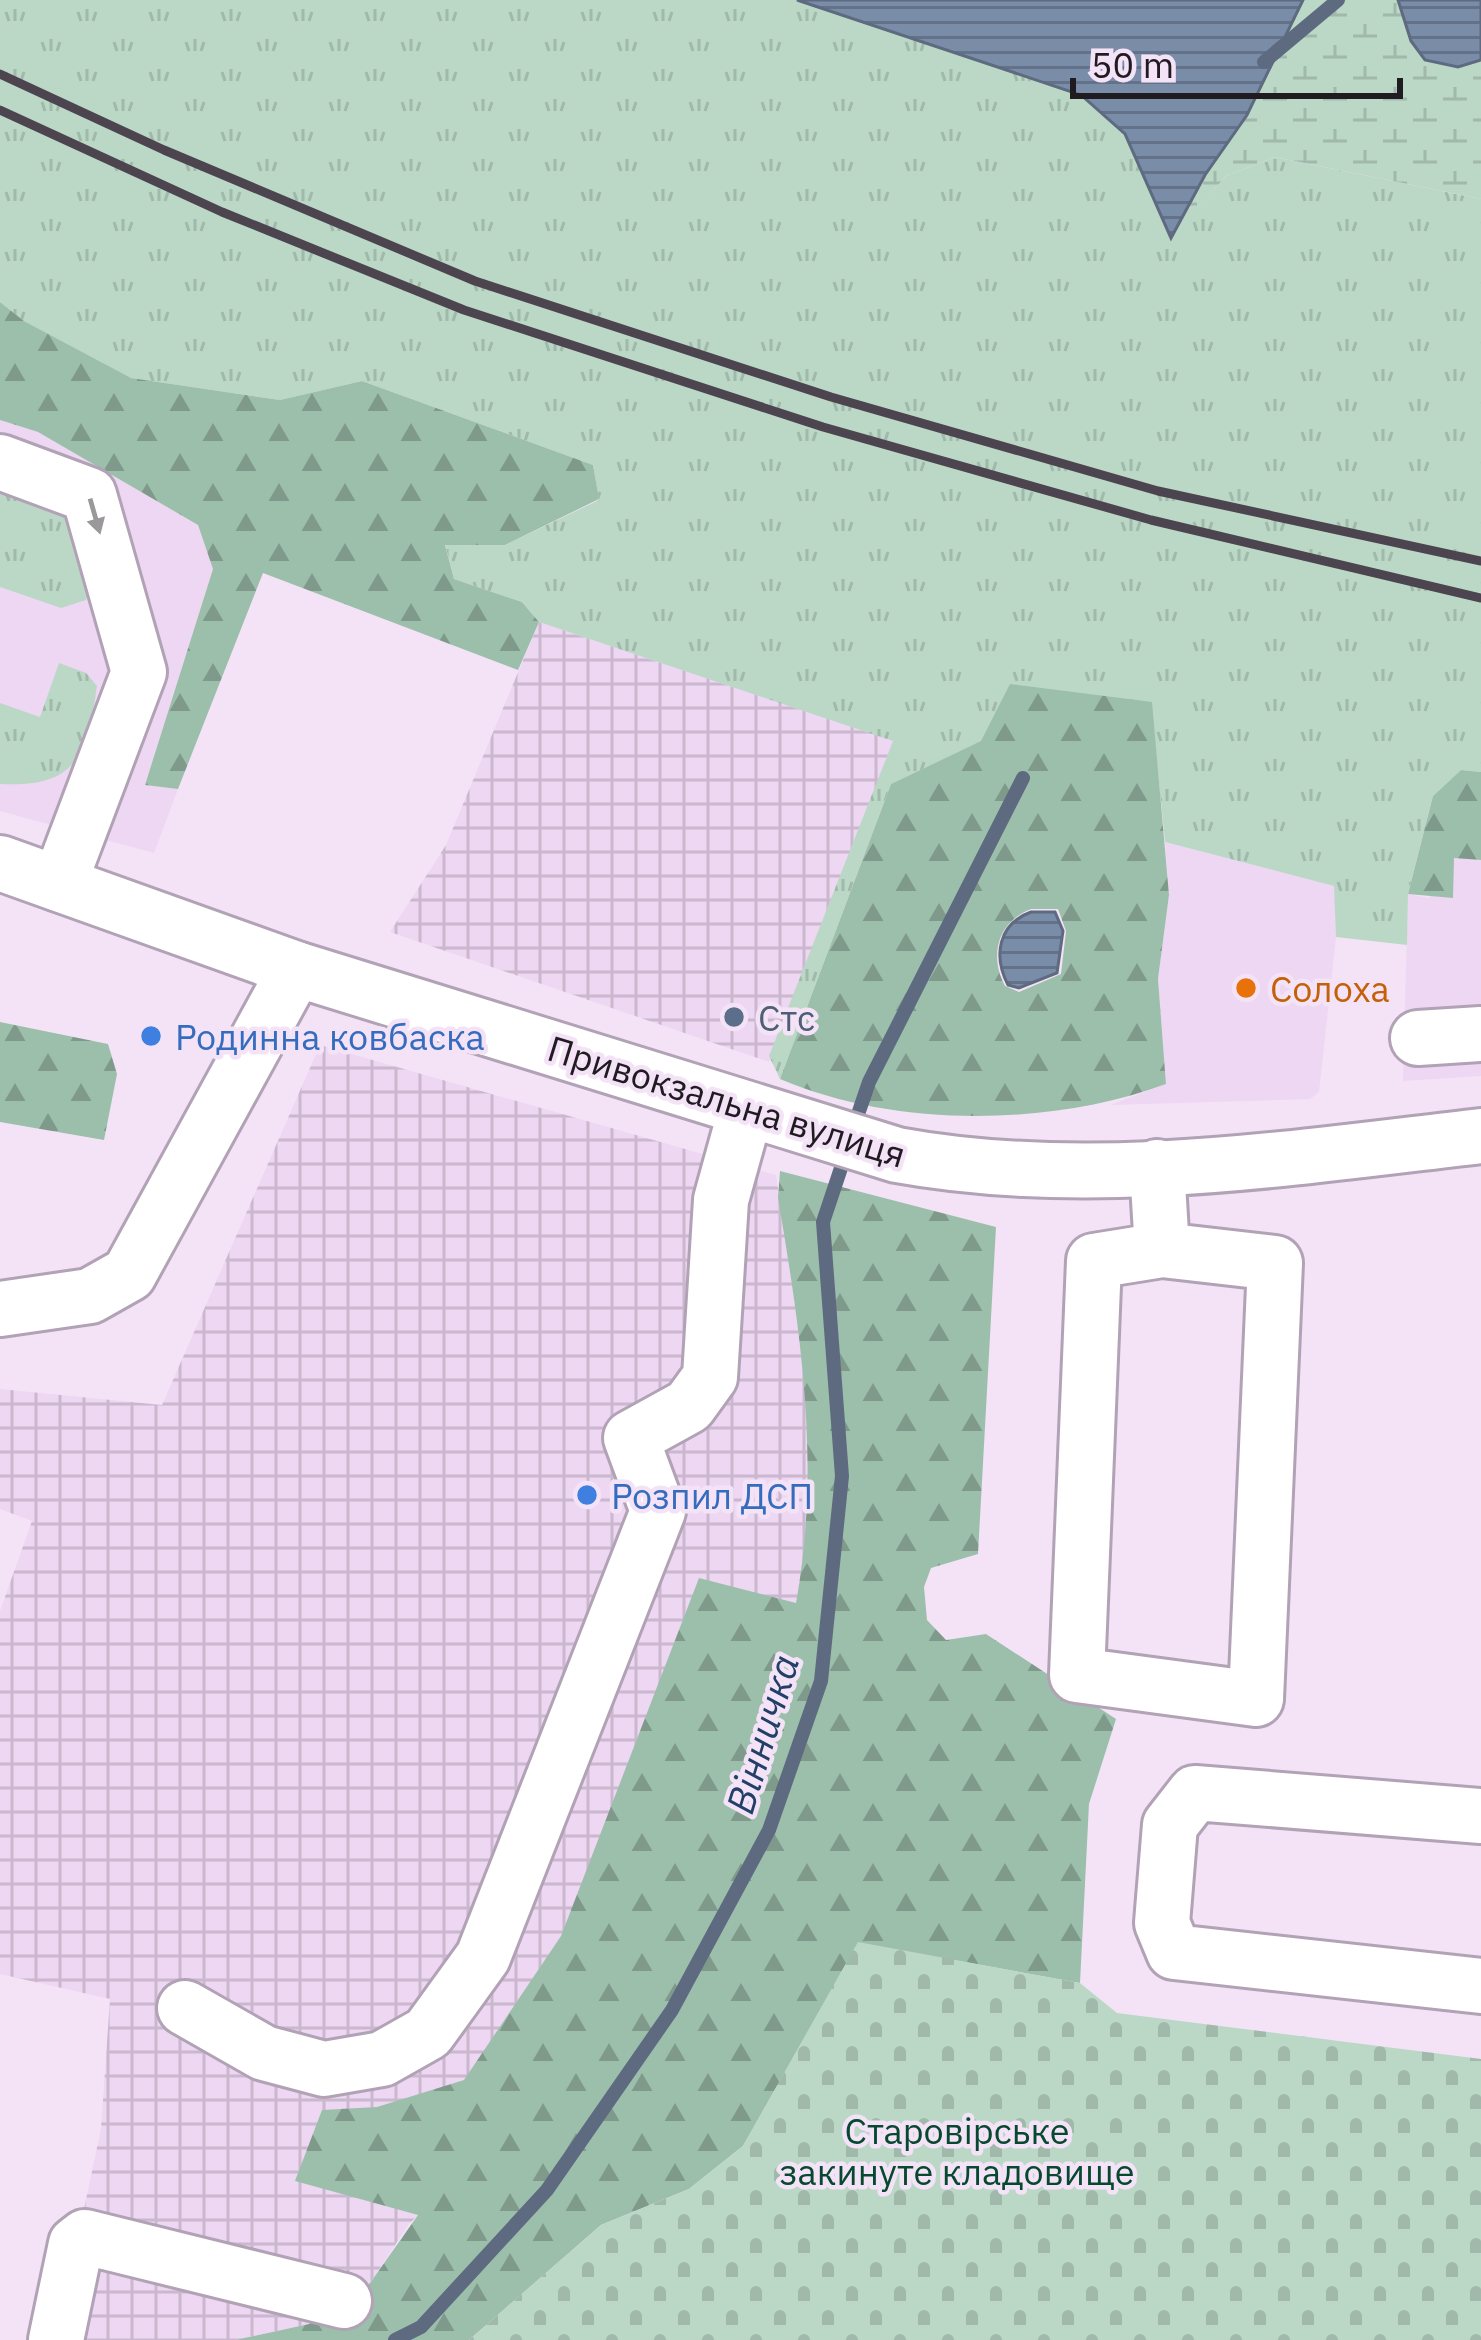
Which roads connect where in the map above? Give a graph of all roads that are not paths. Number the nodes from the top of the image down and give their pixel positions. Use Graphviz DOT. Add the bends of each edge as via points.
graph roads {
  1 [pos="0,461"];
  2 [pos="0,863"];
  3 [pos="59,884"];
  4 [pos="296,969"];
  5 [pos="1481,1034"];
  6 [pos="1418,1038"];
  7 [pos="746,1110"];
  8 [pos="1481,1136"];
  9 [pos="1157,1167"];
  10 [pos="1162,1250"];
  11 [pos="0,1309"];
  12 [pos="1481,1816"];
  13 [pos="1481,1986"];
  14 [pos="185,2008"];
  15 [pos="344,2301"];
  16 [pos="56,2340"];
  1 -- 3 [label="street, one-way" via="89,495 139,672"];
  2 -- 3 [label="street, Привокзальна вулиця"];
  3 -- 4 [label="street, Привокзальна вулиця"];
  4 -- 7 [label="street, Привокзальна вулиця"];
  4 -- 11 [label="street" via="129,1274 90,1296"];
  5 -- 6 [label="street"];
  7 -- 9 [label="street, Привокзальна вулиця" via="960,1167"];
  7 -- 14 [label="street" via="721,1200 710,1377 689,1406 631,1438 658,1511 483,1957 428,2032 382,2059 324,2069 264,2053"];
  8 -- 9 [label="street, Привокзальна вулиця"];
  9 -- 10 [label="street"];
  10 -- 10 [label="street" via="1094,1261 1077,1675 1256,1699 1275,1263"];
  12 -- 13 [label="street" via="1195,1793 1170,1826 1162,1923 1174,1952"];
  15 -- 16 [label="street" via="85,2237 76,2243"];
}
